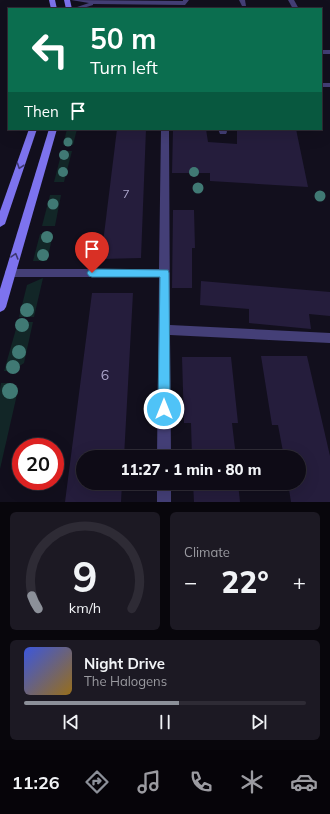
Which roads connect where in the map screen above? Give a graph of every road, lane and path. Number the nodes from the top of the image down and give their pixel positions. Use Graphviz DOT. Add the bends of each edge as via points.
graph roads {
  1 [pos="74,0"];
  2 [pos="186,0"];
  3 [pos="133,2"];
  4 [pos="102,3"];
  5 [pos="77,8"];
  6 [pos="325,52"];
  7 [pos="330,58"];
  8 [pos="33,130"];
  9 [pos="53,130"];
  10 [pos="165,130"];
  11 [pos="0,224"];
  12 [pos="10,273"];
  13 [pos="165,273"];
  14 [pos="0,307"];
  15 [pos="164,330"];
  16 [pos="330,338"];
  17 [pos="164,450"];
  18 [pos="164,490"];
  19 [pos="164,502"];
  1 -- 4 [label="lane"];
  2 -- 3 [label="lane" via="185,3"];
  3 -- 4 [label="lane"];
  4 -- 5 [label="lane"];
  6 -- 7 [label="lane"];
  8 -- 11 [label="main road, one-way"];
  12 -- 9 [label="main road, one-way"];
  10 -- 13 [label="lane"];
  12 -- 13 [label="lane"];
  12 -- 14 [label="main road"];
  13 -- 15 [label="lane"];
  15 -- 16 [label="lane"];
  15 -- 17 [label="lane"];
  18 -- 19 [label="lane"];
}
